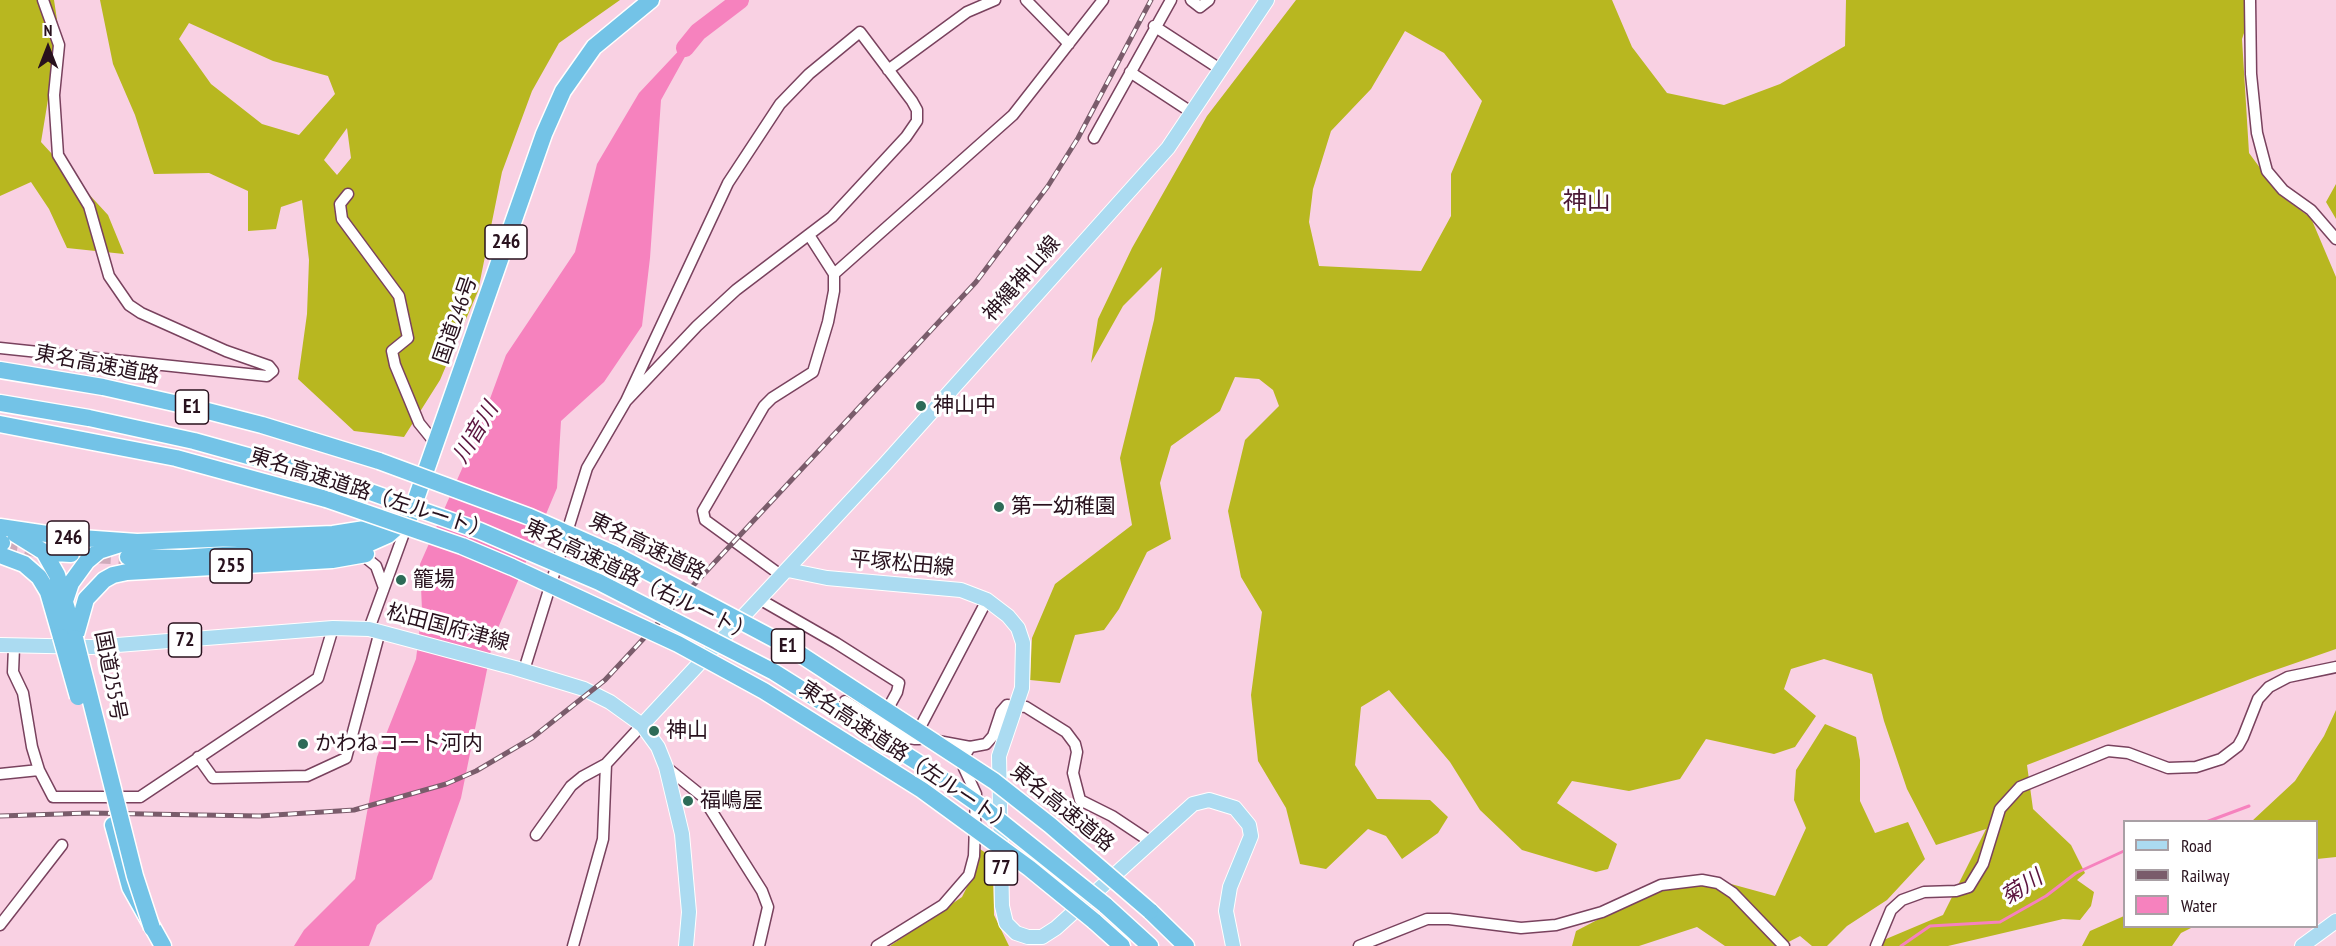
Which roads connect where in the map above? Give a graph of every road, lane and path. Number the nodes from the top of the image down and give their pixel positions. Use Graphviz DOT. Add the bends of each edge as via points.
graph roads {
  1 [pos="43,0"];
  2 [pos="651,0"];
  3 [pos="995,0"];
  4 [pos="1026,0"];
  5 [pos="1103,0"];
  6 [pos="1171,0"];
  7 [pos="1191,0"];
  8 [pos="1209,0"];
  9 [pos="1267,0"];
  10 [pos="2250,0"];
  11 [pos="1154,26"];
  12 [pos="1069,44"];
  13 [pos="1220,69"];
  14 [pos="888,70"];
  15 [pos="1130,72"];
  16 [pos="1191,112"];
  17 [pos="1094,138"];
  18 [pos="348,194"];
  19 [pos="808,235"];
  20 [pos="2336,239"];
  21 [pos="834,274"];
  22 [pos="0,348"];
  23 [pos="0,370"];
  24 [pos="626,401"];
  25 [pos="0,403"];
  26 [pos="0,424"];
  27 [pos="436,444"];
  28 [pos="410,516"];
  29 [pos="0,539"];
  30 [pos="133,549"];
  31 [pos="357,550"];
  32 [pos="54,553"];
  33 [pos="71,555"];
  34 [pos="785,573"];
  35 [pos="384,588"];
  36 [pos="64,599"];
  37 [pos="760,600"];
  38 [pos="987,600"];
  39 [pos="333,628"];
  40 [pos="381,631"];
  41 [pos="68,637"];
  42 [pos="0,645"];
  43 [pos="15,646"];
  44 [pos="2336,667"];
  45 [pos="520,669"];
  46 [pos="845,701"];
  47 [pos="1017,706"];
  48 [pos="880,723"];
  49 [pos="642,724"];
  50 [pos="914,739"];
  51 [pos="970,747"];
  52 [pos="198,757"];
  53 [pos="606,764"];
  54 [pos="666,766"];
  55 [pos="39,770"];
  56 [pos="0,774"];
  57 [pos="536,835"];
  58 [pos="1151,842"];
  59 [pos="62,845"];
  60 [pos="2334,923"];
  61 [pos="0,925"];
  62 [pos="163,946"];
  63 [pos="573,946"];
  64 [pos="686,946"];
  65 [pos="759,946"];
  66 [pos="877,946"];
  67 [pos="1122,946"];
  68 [pos="1150,946"];
  69 [pos="1186,946"];
  70 [pos="1233,946"];
  71 [pos="1359,946"];
  72 [pos="1784,946"];
  73 [pos="1876,946"];
  74 [pos="2302,946"];
  1 -- 22 [label="street" via="59,45 54,95 57,155 89,206 110,276 129,305 141,313 273,371 267,376"];
  2 -- 27 [label="highway, 国道246号 / 246" via="594,47 563,91"];
  3 -- 14 [label="street" via="967,12"];
  4 -- 12 [label="street"];
  5 -- 12 [label="street"];
  6 -- 11 [label="street"];
  7 -- 8 [label="street" via="1200,7"];
  9 -- 13 [label="main road, 神縄神山線"];
  10 -- 20 [label="street" via="2251,74 2257,133 2267,171 2283,190 2311,210"];
  11 -- 13 [label="street"];
  11 -- 15 [label="street"];
  12 -- 21 [label="street" via="1013,116"];
  13 -- 16 [label="main road, 神縄神山線"];
  14 -- 19 [label="street" via="917,110 916,121 906,137 832,217"];
  14 -- 24 [label="street" via="860,32 780,104 728,183"];
  15 -- 16 [label="street"];
  15 -- 17 [label="street"];
  16 -- 34 [label="main road, 神縄神山線" via="1168,148"];
  18 -- 27 [label="street" via="340,204 342,219 399,297 408,338 392,351 395,365 419,423"];
  19 -- 21 [label="street"];
  19 -- 24 [label="street" via="736,290"];
  21 -- 34 [label="street" via="828,322 813,372 764,406 703,512 705,520"];
  23 -- 69 [label="highway, 東名高速道路 / E1, bridge" via="103,387 262,425 379,461 530,517 614,554 789,647 994,782 1050,825"];
  24 -- 45 [label="street" via="587,468"];
  25 -- 68 [label="highway, 東名高速道路（右ルート） / E1, bridge" via="194,441 345,483 480,531 599,582 774,672 922,765 1013,831"];
  26 -- 67 [label="highway, 東名高速道路（左ルート） / E1, bridge" via="176,458 326,499 462,546 668,639 754,685 922,790 1029,868"];
  27 -- 28 [label="highway, 国道246号 / 246"];
  28 -- 30 [label="highway, 246" via="378,528 333,534"];
  28 -- 31 [label="highway, 246" via="387,535"];
  28 -- 35 [label="street"];
  29 -- 30 [label="highway, 246" via="67,537"];
  29 -- 36 [label="highway, 255" via="26,538 44,552"];
  29 -- 41 [label="highway, 255" via="39,578"];
  30 -- 31 [label="highway, 246" via="181,558"];
  30 -- 36 [label="highway" via="114,545 87,561"];
  31 -- 35 [label="street" via="376,566"];
  31 -- 41 [label="highway, 国道255号 / 255" via="332,560 113,575 86,599"];
  32 -- 33 [label="highway, 246"];
  34 -- 37 [label="main road"];
  34 -- 38 [label="main road, 平塚松田線 / 77" via="944,587"];
  35 -- 40 [label="street"];
  36 -- 41 [label="highway, 255"];
  37 -- 48 [label="street" via="899,683"];
  37 -- 49 [label="main road"];
  38 -- 47 [label="main road, 平塚松田線 / 77" via="1008,616 1023,643 1022,688"];
  38 -- 50 [label="street"];
  39 -- 40 [label="main road, 松田国府津線 / 72"];
  39 -- 43 [label="main road, 松田国府津線 / 72" via="92,647"];
  39 -- 52 [label="street" via="318,678"];
  40 -- 45 [label="main road, 松田国府津線 / 72"];
  40 -- 52 [label="street" via="346,758 307,776 213,778"];
  41 -- 62 [label="highway, 国道255号 / 255, bridge" via="132,865 152,928"];
  42 -- 43 [label="main road, 松田国府津線 / 72"];
  43 -- 55 [label="street" via="13,672 23,693 27,728"];
  44 -- 73 [label="street" via="2288,677 2269,687 2258,699 2243,737 2221,759 2168,768 2127,753 2108,752 2020,787 2000,808 1979,875 1969,887 1924,892 1902,900 1891,910"];
  45 -- 49 [label="main road, 松田国府津線 / 72" via="589,692"];
  46 -- 48 [label="street"];
  47 -- 51 [label="street" via="1007,705 1001,712 986,744"];
  47 -- 58 [label="street" via="1026,707 1066,732 1076,744 1073,773 1080,800"];
  47 -- 58 [label="main road, 平塚松田線 / 77" via="999,756 1002,906 1006,923 1016,933 1042,937"];
  48 -- 50 [label="street" via="904,738"];
  49 -- 53 [label="street"];
  49 -- 54 [label="main road, 松田国府津線 / 72"];
  50 -- 51 [label="street"];
  51 -- 66 [label="street" via="964,768 974,787 976,806 974,856 969,875 943,904"];
  52 -- 55 [label="street" via="141,797 53,797"];
  53 -- 57 [label="street" via="571,786"];
  53 -- 63 [label="street" via="603,839"];
  54 -- 64 [label="main road, 松田国府津線 / 72" via="683,843 689,912"];
  54 -- 65 [label="street" via="702,796 762,891 768,907"];
  55 -- 56 [label="street"];
  58 -- 70 [label="main road, 平塚松田線 / 77" via="1193,804 1221,802 1243,815 1251,836 1230,887 1226,911"];
  59 -- 61 [label="street"];
  60 -- 74 [label="main road"];
  71 -- 72 [label="street" via="1427,919 1521,928 1556,925 1602,912 1661,885 1701,880 1718,883 1733,893"];
}
